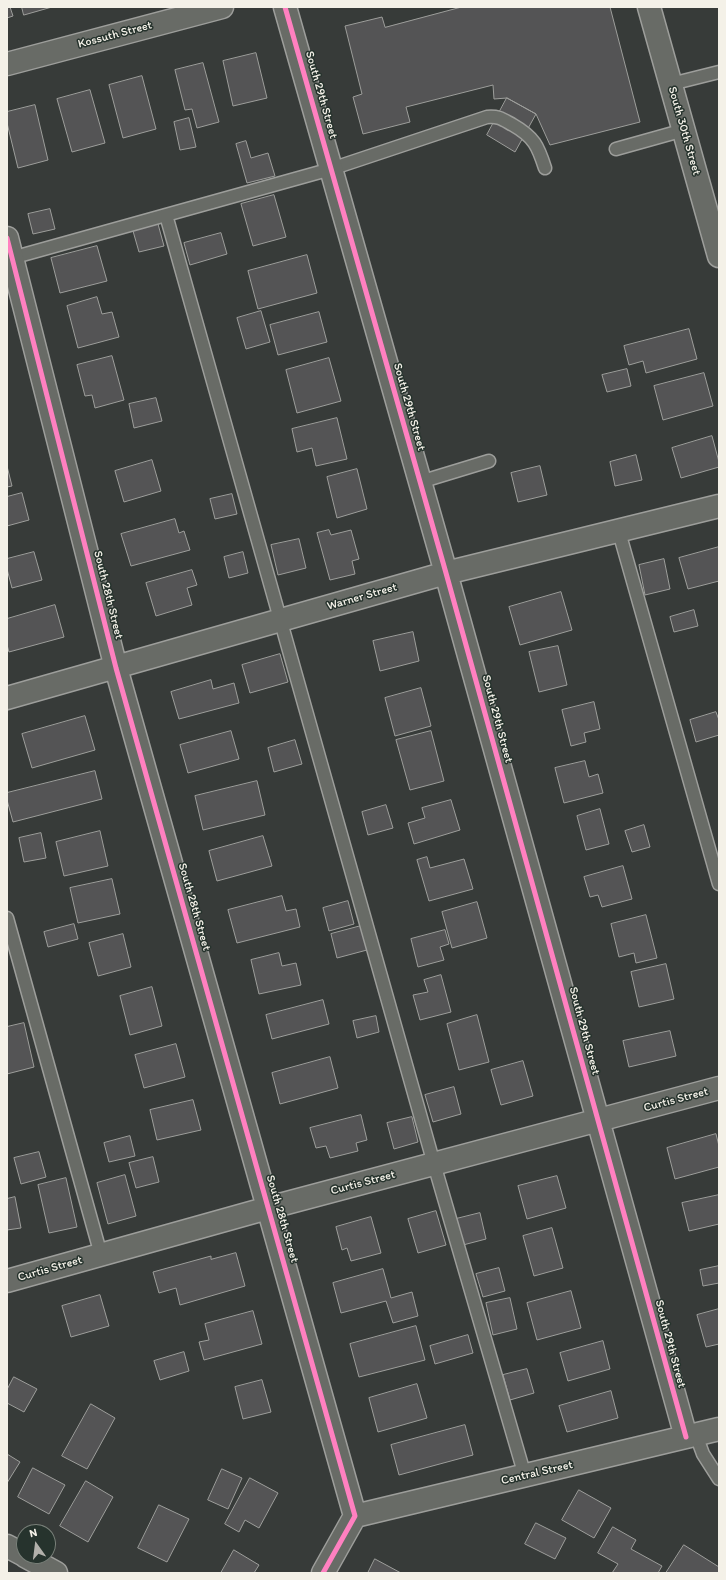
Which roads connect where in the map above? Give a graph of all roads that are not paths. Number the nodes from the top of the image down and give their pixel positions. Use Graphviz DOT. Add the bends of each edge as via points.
graph roads {
  1 [pos="222,7"];
  2 [pos="285,7"];
  3 [pos="649,7"];
  4 [pos="7,64"];
  5 [pos="719,72"];
  6 [pos="671,84"];
  7 [pos="684,130"];
  8 [pos="616,149"];
  9 [pos="545,168"];
  10 [pos="331,169"];
  11 [pos="166,215"];
  12 [pos="9,252"];
  13 [pos="719,256"];
  14 [pos="489,461"];
  15 [pos="420,482"];
  16 [pos="719,506"];
  17 [pos="619,532"];
  18 [pos="446,573"];
  19 [pos="280,620"];
  20 [pos="116,668"];
  21 [pos="7,698"];
  22 [pos="719,884"];
  23 [pos="7,918"];
  24 [pos="719,1088"];
  25 [pos="598,1120"];
  26 [pos="434,1164"];
  27 [pos="268,1208"];
  28 [pos="101,1255"];
  29 [pos="7,1281"];
  30 [pos="719,1429"];
  31 [pos="691,1436"];
  32 [pos="525,1476"];
  33 [pos="719,1480"];
  34 [pos="355,1516"];
  35 [pos="7,1546"];
  36 [pos="16,1551"];
  37 [pos="40,1564"];
  38 [pos="56,1573"];
  39 [pos="323,1573"];
  1 -- 4 [label="street, Kossuth Street"];
  2 -- 10 [label="street, South 29th Street"];
  3 -- 6 [label="street, South 30th Street"];
  5 -- 6 [label="lane"];
  6 -- 7 [label="street, South 30th Street"];
  7 -- 8 [label="lane"];
  7 -- 13 [label="street, South 30th Street"];
  9 -- 10 [label="lane" via="539,151 526,132 497,116"];
  10 -- 11 [label="lane"];
  10 -- 15 [label="street, South 29th Street"];
  11 -- 12 [label="lane"];
  11 -- 19 [label="lane"];
  12 -- 20 [label="street, South 28th Street"];
  14 -- 15 [label="lane"];
  15 -- 18 [label="street, South 29th Street"];
  16 -- 17 [label="street, Warner Street"];
  17 -- 18 [label="street, Warner Street"];
  17 -- 22 [label="lane"];
  18 -- 19 [label="street, Warner Street"];
  18 -- 25 [label="street, South 29th Street"];
  19 -- 20 [label="street, Warner Street"];
  19 -- 26 [label="lane"];
  20 -- 21 [label="street, Warner Street"];
  20 -- 27 [label="street, South 28th Street"];
  23 -- 28 [label="lane"];
  24 -- 25 [label="street, Curtis Street"];
  25 -- 26 [label="street, Curtis Street"];
  25 -- 31 [label="street, South 29th Street"];
  26 -- 27 [label="street, Curtis Street"];
  26 -- 32 [label="lane"];
  27 -- 28 [label="street, Curtis Street"];
  27 -- 34 [label="street, South 28th Street"];
  28 -- 29 [label="street, Curtis Street"];
  30 -- 31 [label="street, Central Street"];
  31 -- 32 [label="street, Central Street"];
  31 -- 33 [label="lane"];
  32 -- 34 [label="street, Central Street"];
  34 -- 39 [label="street"];
  35 -- 36 [label="street"];
  37 -- 38 [label="street"];
}
